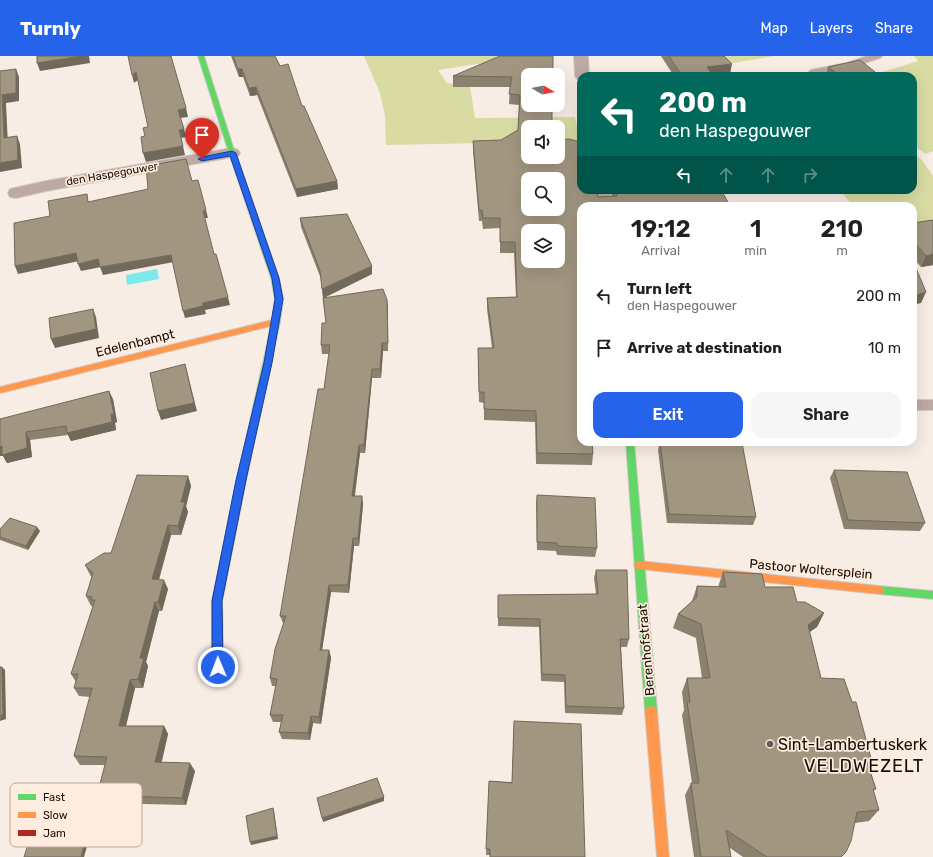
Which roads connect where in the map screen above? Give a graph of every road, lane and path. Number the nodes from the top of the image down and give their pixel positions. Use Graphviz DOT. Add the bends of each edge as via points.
graph roads {
  1 [pos="201,56"];
  2 [pos="581,56"];
  3 [pos="877,56"];
  4 [pos="582,72"];
  5 [pos="814,72"];
  6 [pos="232,153"];
  7 [pos="16,193"];
  8 [pos="276,322"];
  9 [pos="0,390"];
  10 [pos="917,405"];
  11 [pos="933,405"];
  12 [pos="630,446"];
  13 [pos="639,566"];
  14 [pos="933,595"];
  15 [pos="218,667"];
  16 [pos="663,857"];
  1 -- 6 [label="street"];
  2 -- 4 [label="street"];
  3 -- 5 [label="lane"];
  6 -- 7 [label="street, den Haspegouwer"];
  6 -- 8 [label="street" via="275,278 279,299"];
  8 -- 9 [label="street, Edelenbampt"];
  8 -- 15 [label="street" via="217,601"];
  10 -- 11 [label="lane"];
  12 -- 13 [label="street, Berenhofstraat"];
  13 -- 14 [label="street, Pastoor Woltersplein"];
  13 -- 16 [label="street, Berenhofstraat"];
}
